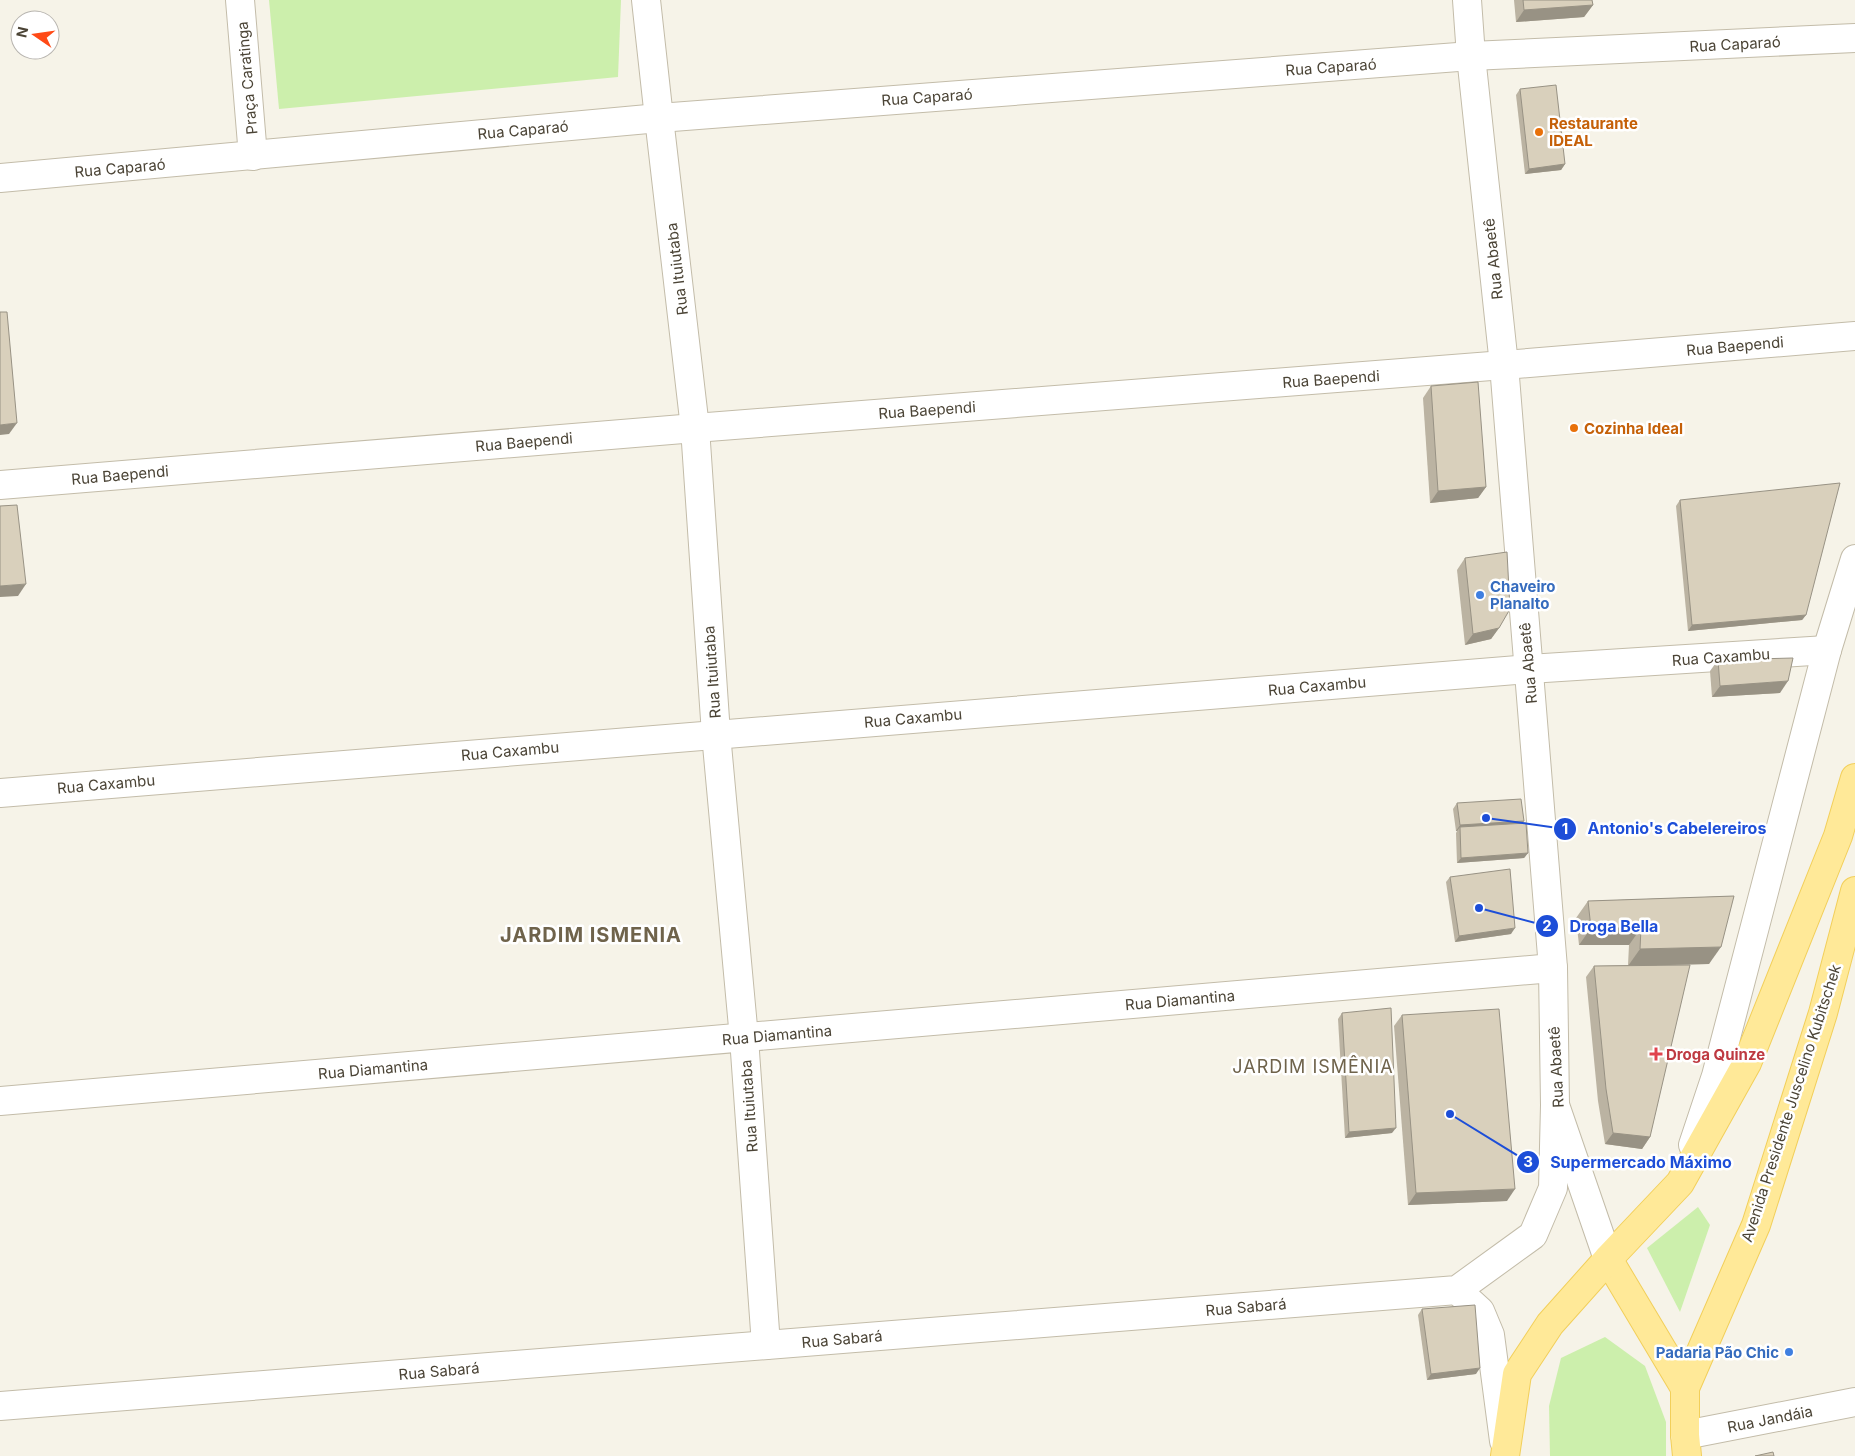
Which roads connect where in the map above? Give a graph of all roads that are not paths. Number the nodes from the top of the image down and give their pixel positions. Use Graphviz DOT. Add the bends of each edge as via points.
graph roads {
  1 [pos="240,0"];
  2 [pos="646,0"];
  3 [pos="1467,0"];
  4 [pos="1855,38"];
  5 [pos="1471,56"];
  6 [pos="659,118"];
  7 [pos="253,156"];
  8 [pos="0,178"];
  9 [pos="1855,336"];
  10 [pos="1504,365"];
  11 [pos="696,428"];
  12 [pos="0,485"];
  13 [pos="1855,559"];
  14 [pos="1827,650"];
  15 [pos="1529,669"];
  16 [pos="716,734"];
  17 [pos="1855,778"];
  18 [pos="0,793"];
  19 [pos="1855,890"];
  20 [pos="1553,968"];
  21 [pos="744,1038"];
  22 [pos="0,1101"];
  23 [pos="1556,1105"];
  24 [pos="1680,1183"];
  25 [pos="1608,1259"];
  26 [pos="1457,1290"];
  27 [pos="766,1345"];
  28 [pos="1685,1388"];
  29 [pos="1855,1402"];
  30 [pos="0,1406"];
  31 [pos="1686,1446"];
  32 [pos="1505,1456"];
  1 -- 7 [label="street, Praça Caratinga"];
  2 -- 6 [label="street, Rua Ituiutaba"];
  3 -- 5 [label="street, Rua Abaetê"];
  4 -- 5 [label="street, Rua Caparaó"];
  5 -- 6 [label="street, Rua Caparaó"];
  5 -- 10 [label="street, Rua Abaetê"];
  6 -- 7 [label="street, Rua Caparaó"];
  6 -- 11 [label="street, Rua Ituiutaba"];
  7 -- 8 [label="street, Rua Caparaó"];
  9 -- 10 [label="street, Rua Baependi"];
  10 -- 11 [label="street, Rua Baependi"];
  10 -- 15 [label="street, Rua Abaetê"];
  11 -- 12 [label="street, Rua Baependi"];
  11 -- 16 [label="street, Rua Ituiutaba"];
  13 -- 14 [label="street"];
  14 -- 15 [label="street, Rua Caxambu"];
  14 -- 24 [label="street" via="1716,1076"];
  15 -- 16 [label="street, Rua Caxambu"];
  15 -- 20 [label="street, Rua Abaetê"];
  16 -- 18 [label="street, Rua Caxambu"];
  16 -- 21 [label="street, Rua Ituiutaba"];
  17 -- 24 [label="main road" via="1838,836 1747,1063"];
  19 -- 28 [label="main road, Avenida Presidente Juscelino Kubitschek" via="1824,1012 1756,1225"];
  20 -- 21 [label="street, Rua Diamantina"];
  20 -- 23 [label="street, Rua Abaetê"];
  21 -- 22 [label="street, Rua Diamantina"];
  21 -- 27 [label="street, Rua Ituiutaba"];
  23 -- 25 [label="street, Rua Abaetê"];
  23 -- 26 [label="street" via="1553,1188 1533,1235"];
  24 -- 25 [label="main road"];
  25 -- 28 [label="main road"];
  25 -- 32 [label="main road" via="1550,1324 1517,1374"];
  26 -- 27 [label="street, Rua Sabará"];
  26 -- 32 [label="street" via="1480,1311 1490,1335"];
  27 -- 30 [label="street, Rua Sabará"];
  28 -- 31 [label="main road, Avenida Presidente Juscelino Kubitschek"];
  29 -- 31 [label="street, Rua Jandáia"];
}
